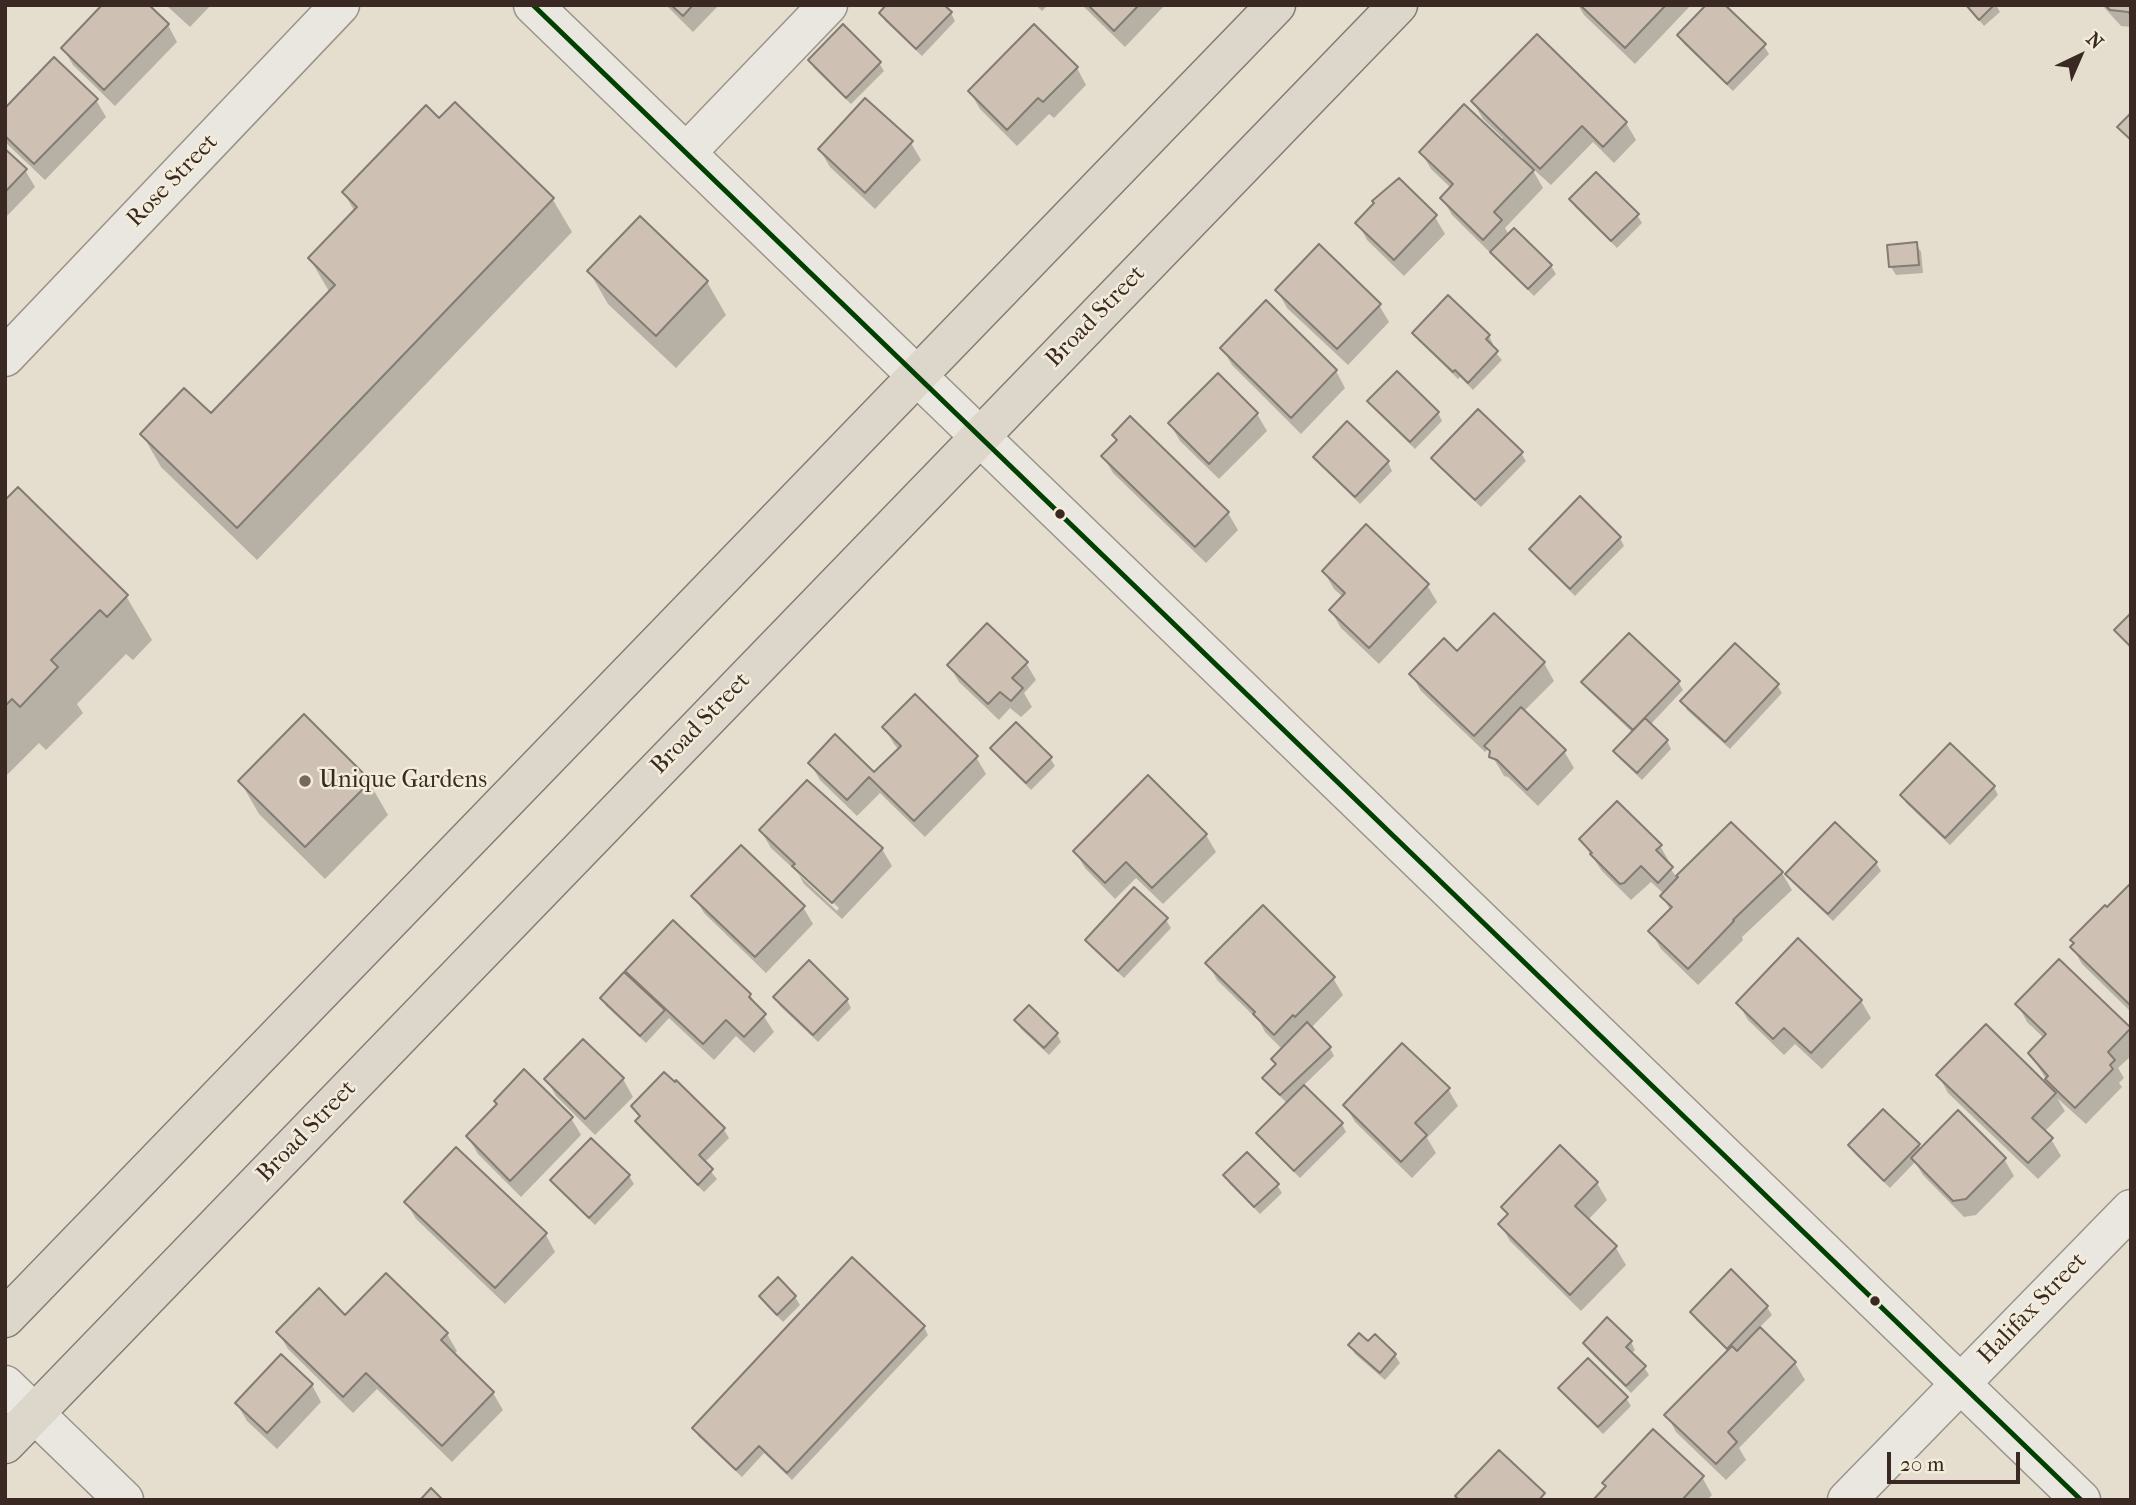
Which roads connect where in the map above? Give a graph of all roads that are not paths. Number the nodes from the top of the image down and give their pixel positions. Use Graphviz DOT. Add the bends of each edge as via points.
graph roads {
  1 [pos="340,5"];
  2 [pos="533,5"];
  3 [pos="828,5"];
  4 [pos="1276,5"];
  5 [pos="1398,5"];
  6 [pos="686,153"];
  7 [pos="5,357"];
  8 [pos="918,377"];
  9 [pos="980,437"];
  10 [pos="2131,1209"];
  11 [pos="5,1318"];
  12 [pos="1960,1383"];
  13 [pos="5,1385"];
  14 [pos="35,1413"];
  15 [pos="5,1444"];
  16 [pos="124,1500"];
  17 [pos="1847,1500"];
  18 [pos="2081,1500"];
  1 -- 7 [label="street, Rose Street"];
  2 -- 6 [label="street"];
  3 -- 6 [label="street"];
  4 -- 8 [label="main road"];
  5 -- 9 [label="main road, Broad Street"];
  6 -- 8 [label="street"];
  8 -- 9 [label="street"];
  8 -- 11 [label="main road"];
  9 -- 12 [label="street"];
  9 -- 14 [label="main road, Broad Street"];
  10 -- 12 [label="street, Halifax Street"];
  12 -- 17 [label="street, Halifax Street"];
  12 -- 18 [label="street"];
  13 -- 14 [label="street"];
  14 -- 15 [label="main road, Broad Street"];
  14 -- 16 [label="street"];
}
